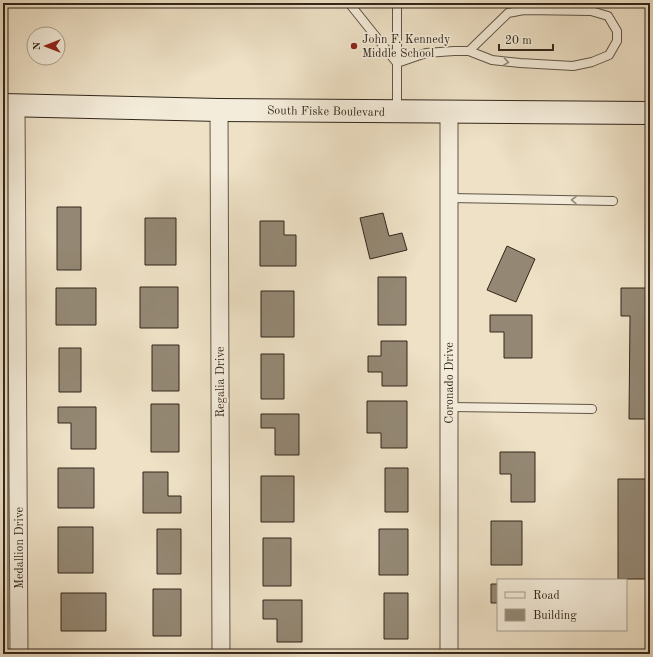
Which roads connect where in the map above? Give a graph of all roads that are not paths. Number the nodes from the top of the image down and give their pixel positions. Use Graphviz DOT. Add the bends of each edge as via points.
graph roads {
  1 [pos="349,3"];
  2 [pos="397,3"];
  3 [pos="469,51"];
  4 [pos="397,63"];
  5 [pos="10,106"];
  6 [pos="219,110"];
  7 [pos="397,111"];
  8 [pos="449,112"];
  9 [pos="650,113"];
  10 [pos="449,198"];
  11 [pos="614,200"];
  12 [pos="449,407"];
  13 [pos="592,409"];
  14 [pos="19,654"];
  15 [pos="221,654"];
  16 [pos="449,654"];
  1 -- 4 [label="lane"];
  2 -- 4 [label="lane"];
  3 -- 3 [label="lane, one-way" via="492,60 573,66 609,55 617,41 617,31 608,16 591,12 524,10 508,13"];
  3 -- 4 [label="lane" via="426,53"];
  4 -- 7 [label="lane"];
  5 -- 6 [label="main road, South Fiske Boulevard"];
  5 -- 14 [label="street, Medallion Drive"];
  6 -- 7 [label="main road, South Fiske Boulevard"];
  6 -- 15 [label="street, Regalia Drive"];
  7 -- 8 [label="main road, South Fiske Boulevard"];
  8 -- 9 [label="main road, South Fiske Boulevard"];
  8 -- 10 [label="street, Coronado Drive"];
  11 -- 10 [label="lane, one-way"];
  10 -- 12 [label="street, Coronado Drive"];
  12 -- 13 [label="lane"];
  12 -- 16 [label="street, Coronado Drive"];
}
